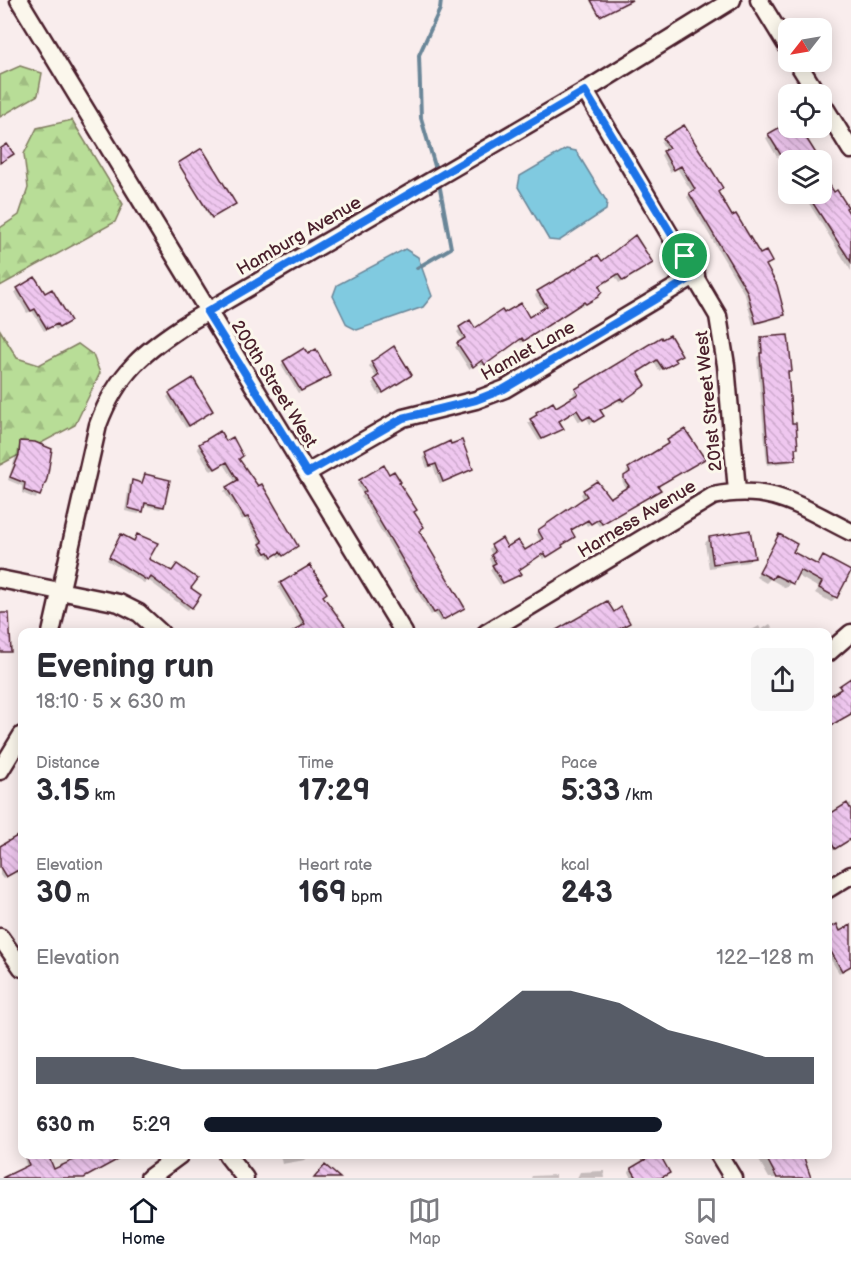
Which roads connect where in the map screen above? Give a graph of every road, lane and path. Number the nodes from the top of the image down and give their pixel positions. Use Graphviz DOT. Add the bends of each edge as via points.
graph roads {
  1 [pos="19,0"];
  2 [pos="732,0"];
  3 [pos="759,0"];
  4 [pos="778,31"];
  5 [pos="585,91"];
  6 [pos="832,119"];
  7 [pos="851,150"];
  8 [pos="696,275"];
  9 [pos="207,312"];
  10 [pos="307,473"];
  11 [pos="736,491"];
  12 [pos="851,532"];
  13 [pos="0,579"];
  14 [pos="61,593"];
  15 [pos="52,628"];
  16 [pos="155,628"];
  17 [pos="401,628"];
  18 [pos="494,628"];
  19 [pos="851,633"];
  20 [pos="832,650"];
  21 [pos="18,742"];
  22 [pos="0,771"];
  23 [pos="851,875"];
  24 [pos="832,887"];
  25 [pos="0,937"];
  26 [pos="18,962"];
  27 [pos="175,1159"];
  28 [pos="230,1159"];
  29 [pos="721,1159"];
  30 [pos="149,1178"];
  31 [pos="245,1178"];
  32 [pos="733,1178"];
  1 -- 9 [label="street, 200th Street West"];
  2 -- 5 [label="street, Hamburg Avenue"];
  3 -- 4 [label="street"];
  5 -- 8 [label="street, 201st Street West"];
  5 -- 9 [label="street, Hamburg Avenue"];
  6 -- 7 [label="street"];
  8 -- 10 [label="street, Hamlet Lane" via="504,389 403,418"];
  8 -- 11 [label="street, 201st Street West" via="720,323"];
  9 -- 10 [label="street, 200th Street West"];
  9 -- 14 [label="street, Hamburg Avenue" via="144,354 110,393 98,425"];
  10 -- 17 [label="street, 200th Street West"];
  11 -- 12 [label="street, Harness Avenue" via="777,496"];
  11 -- 18 [label="street, Harness Avenue" via="699,503"];
  13 -- 14 [label="street"];
  14 -- 15 [label="street, Hamburg Avenue"];
  14 -- 16 [label="street" via="119,603 139,613"];
  19 -- 20 [label="street"];
  21 -- 22 [label="street"];
  23 -- 24 [label="street"];
  25 -- 26 [label="street"];
  27 -- 30 [label="street"];
  28 -- 31 [label="street"];
  29 -- 32 [label="street"];
}
